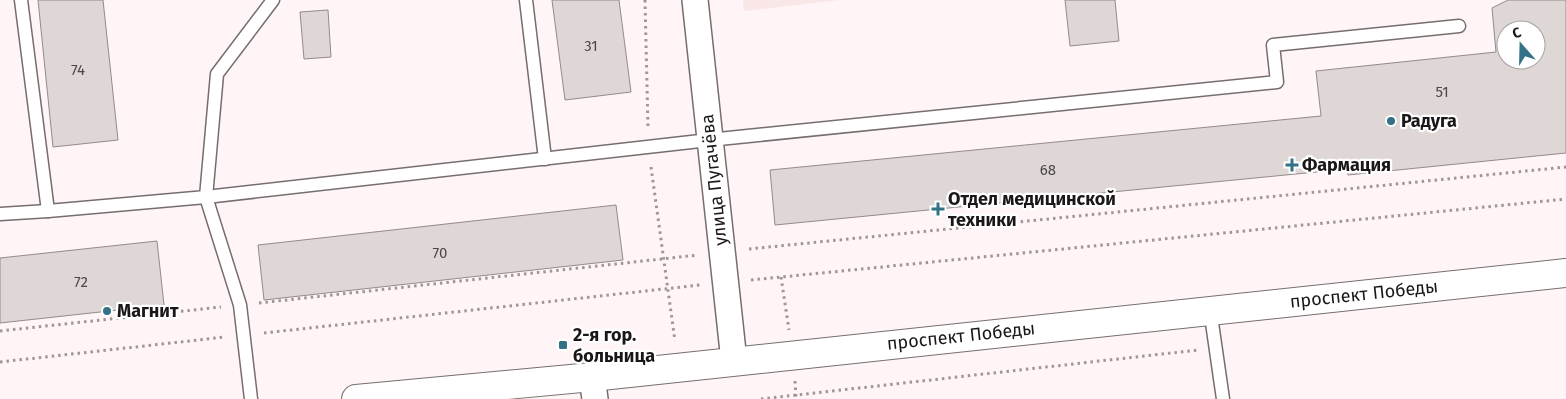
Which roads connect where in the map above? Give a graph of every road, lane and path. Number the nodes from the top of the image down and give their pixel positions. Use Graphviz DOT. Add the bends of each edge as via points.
graph roads {
  1 [pos="21,0"];
  2 [pos="274,0"];
  3 [pos="526,0"];
  4 [pos="645,0"];
  5 [pos="695,0"];
  6 [pos="1459,26"];
  7 [pos="709,140"];
  8 [pos="648,147"];
  9 [pos="545,159"];
  10 [pos="1566,167"];
  11 [pos="206,197"];
  12 [pos="1566,199"];
  13 [pos="48,211"];
  14 [pos="0,214"];
  15 [pos="721,252"];
  16 [pos="664,259"];
  17 [pos="1566,273"];
  18 [pos="724,282"];
  19 [pos="668,288"];
  20 [pos="240,305"];
  21 [pos="1210,310"];
  22 [pos="0,331"];
  23 [pos="244,335"];
  24 [pos="1215,348"];
  25 [pos="734,360"];
  26 [pos="0,362"];
  27 [pos="678,367"];
  28 [pos="594,388"];
  29 [pos="251,399"];
  30 [pos="356,399"];
  31 [pos="761,399"];
  32 [pos="1223,399"];
  1 -- 13 [label="lane"];
  2 -- 11 [label="lane" via="217,74"];
  3 -- 9 [label="lane"];
  4 -- 8 [label="path"];
  5 -- 7 [label="street, улица Пугачёва"];
  6 -- 7 [label="lane" via="1273,45 1277,82"];
  7 -- 8 [label="lane"];
  7 -- 15 [label="street, улица Пугачёва"];
  8 -- 9 [label="lane"];
  8 -- 16 [label="path"];
  9 -- 11 [label="lane"];
  10 -- 15 [label="path"];
  11 -- 13 [label="lane"];
  11 -- 20 [label="lane"];
  12 -- 18 [label="path"];
  13 -- 14 [label="lane"];
  15 -- 16 [label="path"];
  15 -- 18 [label="street, улица Пугачёва"];
  16 -- 19 [label="path"];
  16 -- 20 [label="path"];
  17 -- 21 [label="street, проспект Победы"];
  18 -- 19 [label="path"];
  18 -- 25 [label="street, улица Пугачёва"];
  19 -- 23 [label="path"];
  19 -- 27 [label="path"];
  20 -- 22 [label="path"];
  20 -- 23 [label="lane"];
  21 -- 24 [label="lane"];
  21 -- 25 [label="street, проспект Победы"];
  23 -- 26 [label="path"];
  23 -- 29 [label="lane"];
  24 -- 31 [label="path"];
  24 -- 32 [label="lane"];
  25 -- 27 [label="street, проспект Победы"];
  27 -- 28 [label="street, проспект Победы"];
  28 -- 30 [label="street, проспект Победы"];
}
